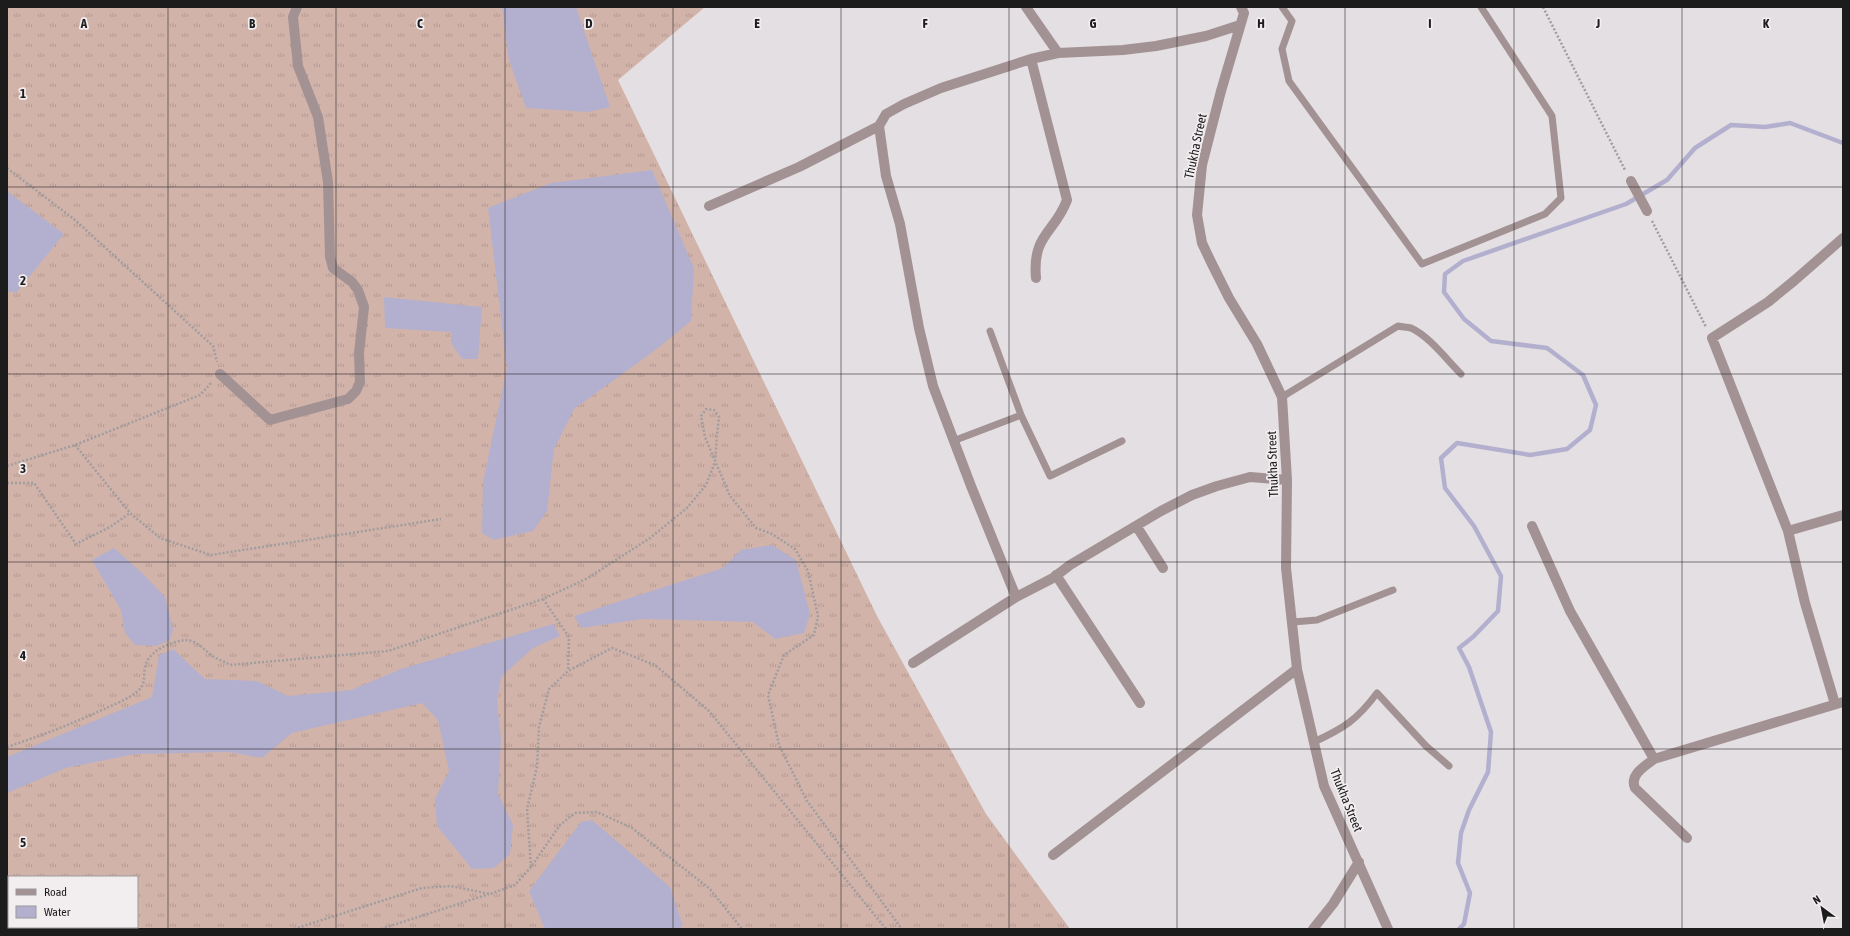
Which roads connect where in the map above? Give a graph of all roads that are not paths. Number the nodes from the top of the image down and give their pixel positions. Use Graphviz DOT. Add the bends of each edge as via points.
graph roads {
  1 [pos="297,7"];
  2 [pos="1026,7"];
  3 [pos="1241,7"];
  4 [pos="1282,7"];
  5 [pos="1481,7"];
  6 [pos="1240,25"];
  7 [pos="1058,52"];
  8 [pos="1031,59"];
  9 [pos="879,126"];
  10 [pos="1631,181"];
  11 [pos="709,206"];
  12 [pos="1647,211"];
  13 [pos="1843,238"];
  14 [pos="1036,278"];
  15 [pos="990,331"];
  16 [pos="220,374"];
  17 [pos="1461,374"];
  18 [pos="1282,397"];
  19 [pos="1021,415"];
  20 [pos="953,440"];
  21 [pos="1122,441"];
  22 [pos="1287,480"];
  23 [pos="1843,515"];
  24 [pos="1532,526"];
  25 [pos="1137,527"];
  26 [pos="1788,530"];
  27 [pos="1163,568"];
  28 [pos="1056,576"];
  29 [pos="1393,590"];
  30 [pos="1016,597"];
  31 [pos="1293,622"];
  32 [pos="913,663"];
  33 [pos="1298,669"];
  34 [pos="1140,703"];
  35 [pos="1839,703"];
  36 [pos="1314,742"];
  37 [pos="1654,759"];
  38 [pos="1449,766"];
  39 [pos="1686,838"];
  40 [pos="1053,855"];
  41 [pos="1359,862"];
  42 [pos="1313,929"];
  43 [pos="1388,929"];
  1 -- 16 [label="street" via="293,17 298,66 318,117 328,182 330,257 333,268 352,282 358,290 364,307 359,353 360,382 348,399 270,420"];
  2 -- 7 [label="street"];
  3 -- 6 [label="street, Thukha Street" via="1244,13"];
  4 -- 5 [label="lane" via="1292,21 1282,49 1289,81 1422,264 1545,214 1561,198 1552,116"];
  6 -- 7 [label="street" via="1206,36 1156,46"];
  6 -- 18 [label="street, Thukha Street" via="1202,165 1197,215 1202,243 1228,298 1256,344"];
  7 -- 8 [label="street"];
  8 -- 9 [label="street" via="941,88 910,101 886,114"];
  8 -- 14 [label="street" via="1067,200 1036,252"];
  9 -- 11 [label="street" via="799,167"];
  9 -- 20 [label="street" via="886,176 900,224 920,335 933,386"];
  10 -- 12 [label="street"];
  13 -- 26 [label="street" via="1768,302 1712,338"];
  15 -- 19 [label="lane"];
  17 -- 18 [label="lane" via="1420,335 1410,328 1398,326"];
  18 -- 22 [label="street, Thukha Street"];
  19 -- 20 [label="lane"];
  19 -- 21 [label="lane" via="1050,476"];
  20 -- 30 [label="street"];
  22 -- 25 [label="street" via="1250,477 1217,486 1186,498"];
  22 -- 31 [label="street, Thukha Street" via="1286,568"];
  23 -- 26 [label="street"];
  24 -- 37 [label="street" via="1570,611"];
  25 -- 27 [label="street"];
  25 -- 28 [label="street" via="1070,565"];
  26 -- 35 [label="street" via="1805,603"];
  28 -- 30 [label="street"];
  28 -- 34 [label="street"];
  29 -- 31 [label="lane" via="1317,620"];
  30 -- 32 [label="street"];
  31 -- 33 [label="street, Thukha Street"];
  33 -- 36 [label="street, Thukha Street"];
  33 -- 40 [label="street"];
  35 -- 37 [label="street"];
  36 -- 38 [label="lane" via="1353,721 1377,693 1426,746"];
  36 -- 41 [label="street, Thukha Street" via="1324,786"];
  37 -- 39 [label="street" via="1636,775 1633,783 1635,788"];
  41 -- 42 [label="street"];
  41 -- 43 [label="street, Thukha Street"];
}
